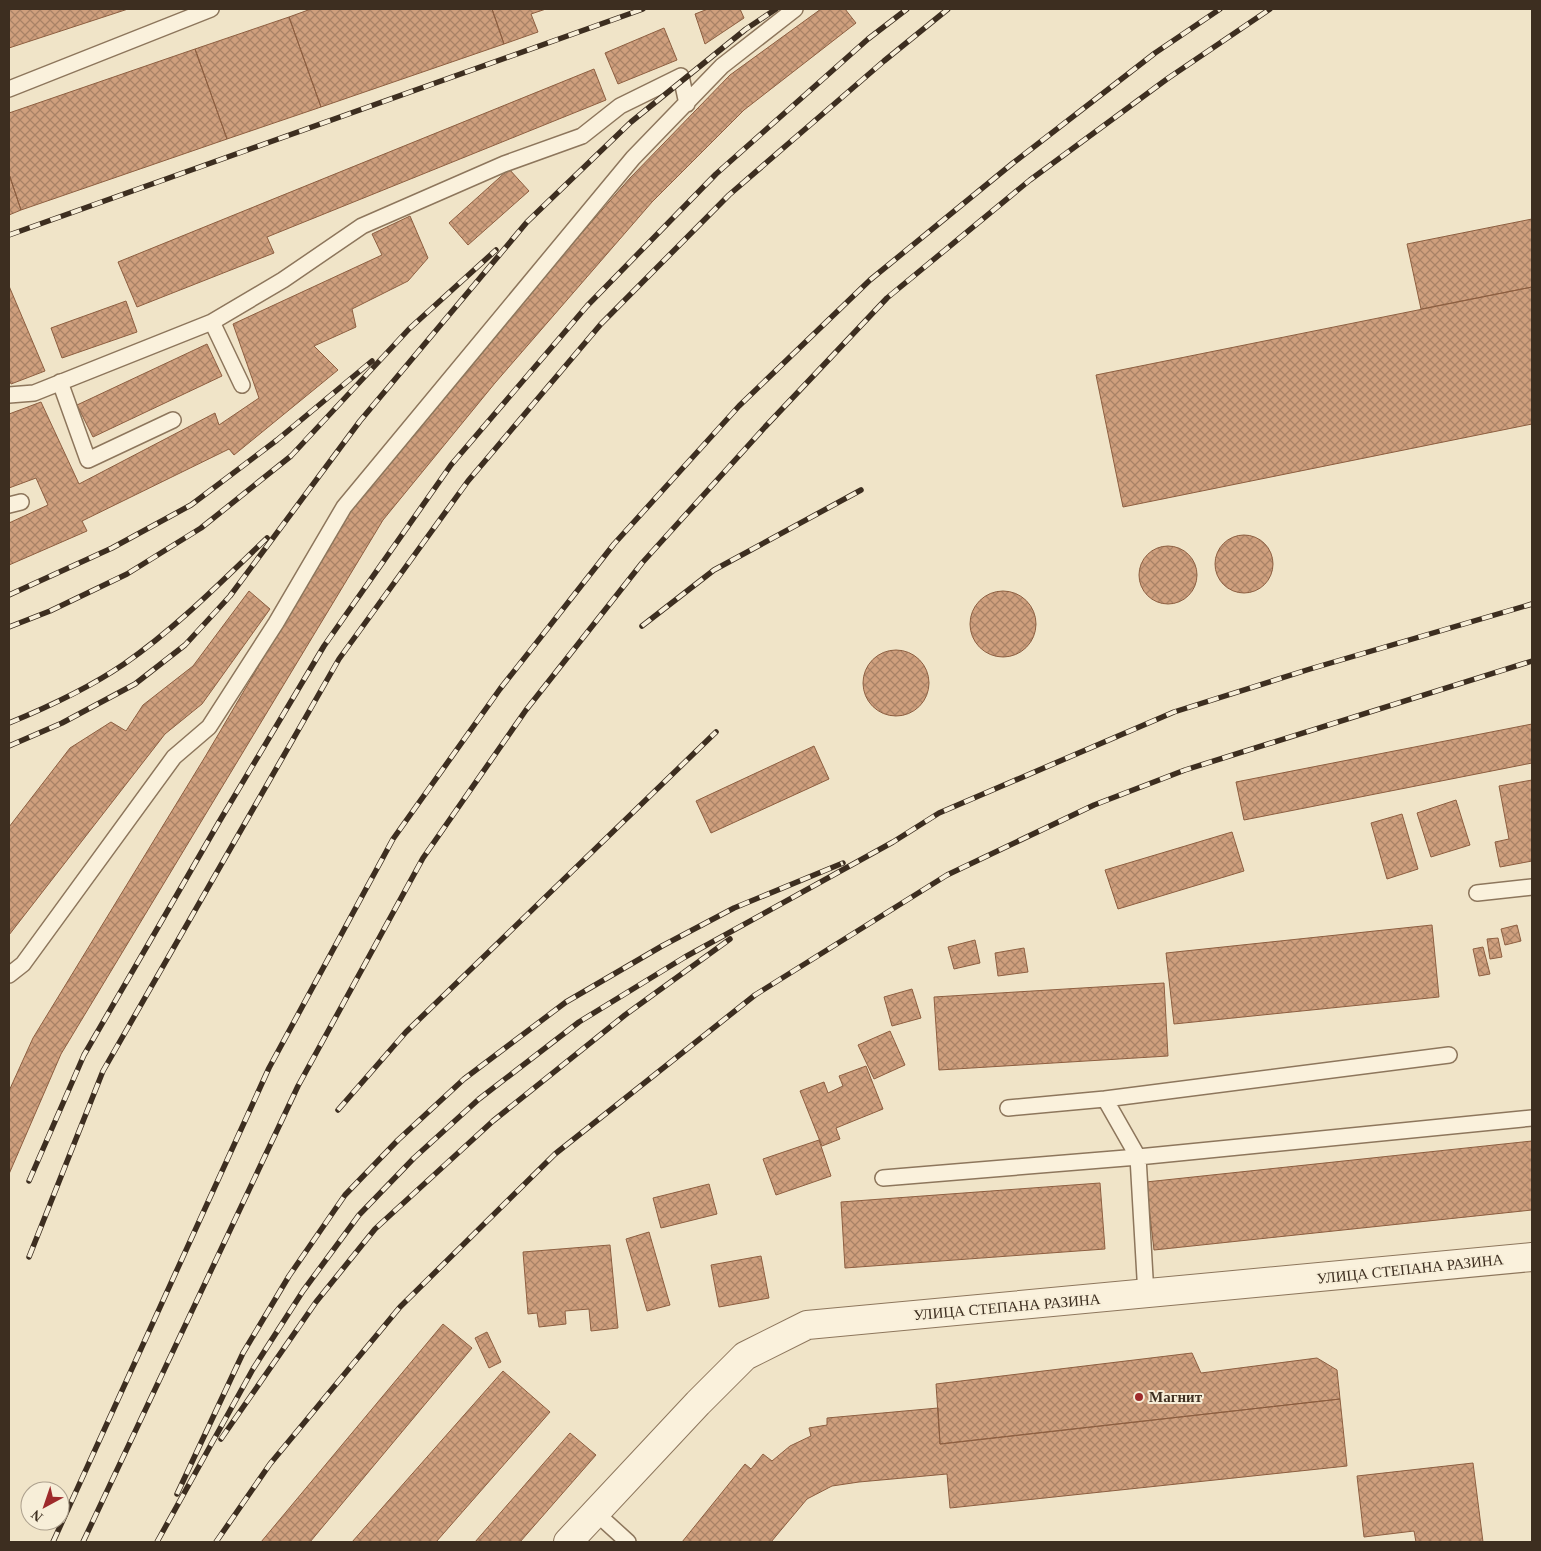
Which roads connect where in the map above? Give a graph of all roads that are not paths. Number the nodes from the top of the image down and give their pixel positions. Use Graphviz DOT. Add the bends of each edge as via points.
graph roads {
  1 [pos="211,9"];
  2 [pos="795,9"];
  3 [pos="9,90"];
  4 [pos="688,104"];
  5 [pos="212,322"];
  6 [pos="60,382"];
  7 [pos="242,384"];
  8 [pos="9,395"];
  9 [pos="173,420"];
  10 [pos="1532,887"];
  11 [pos="1477,893"];
  12 [pos="9,975"];
  13 [pos="1449,1054"];
  14 [pos="1105,1099"];
  15 [pos="1008,1108"];
  16 [pos="1532,1118"];
  17 [pos="1138,1157"];
  18 [pos="882,1178"];
  19 [pos="1532,1257"];
  20 [pos="1146,1295"];
  21 [pos="595,1512"];
  22 [pos="568,1542"];
  23 [pos="628,1542"];
  1 -- 3 [label="lane"];
  2 -- 4 [label="lane" via="722,66"];
  4 -- 5 [label="lane" via="680,76 620,106 582,136 504,164 362,226 283,280"];
  4 -- 12 [label="lane" via="633,158 344,507 210,727 174,757 23,964"];
  5 -- 6 [label="lane"];
  5 -- 7 [label="lane"];
  6 -- 8 [label="lane" via="34,393"];
  6 -- 9 [label="lane" via="88,460"];
  10 -- 11 [label="lane"];
  13 -- 14 [label="lane"];
  14 -- 15 [label="lane"];
  14 -- 17 [label="lane"];
  16 -- 17 [label="lane"];
  17 -- 18 [label="lane"];
  17 -- 20 [label="lane"];
  19 -- 20 [label="street, УЛИЦА СТЕПАНА РАЗИНА"];
  20 -- 21 [label="street, УЛИЦА СТЕПАНА РАЗИНА" via="807,1326 745,1356"];
  21 -- 22 [label="street, УЛИЦА СТЕПАНА РАЗИНА"];
  21 -- 23 [label="lane"];
}
